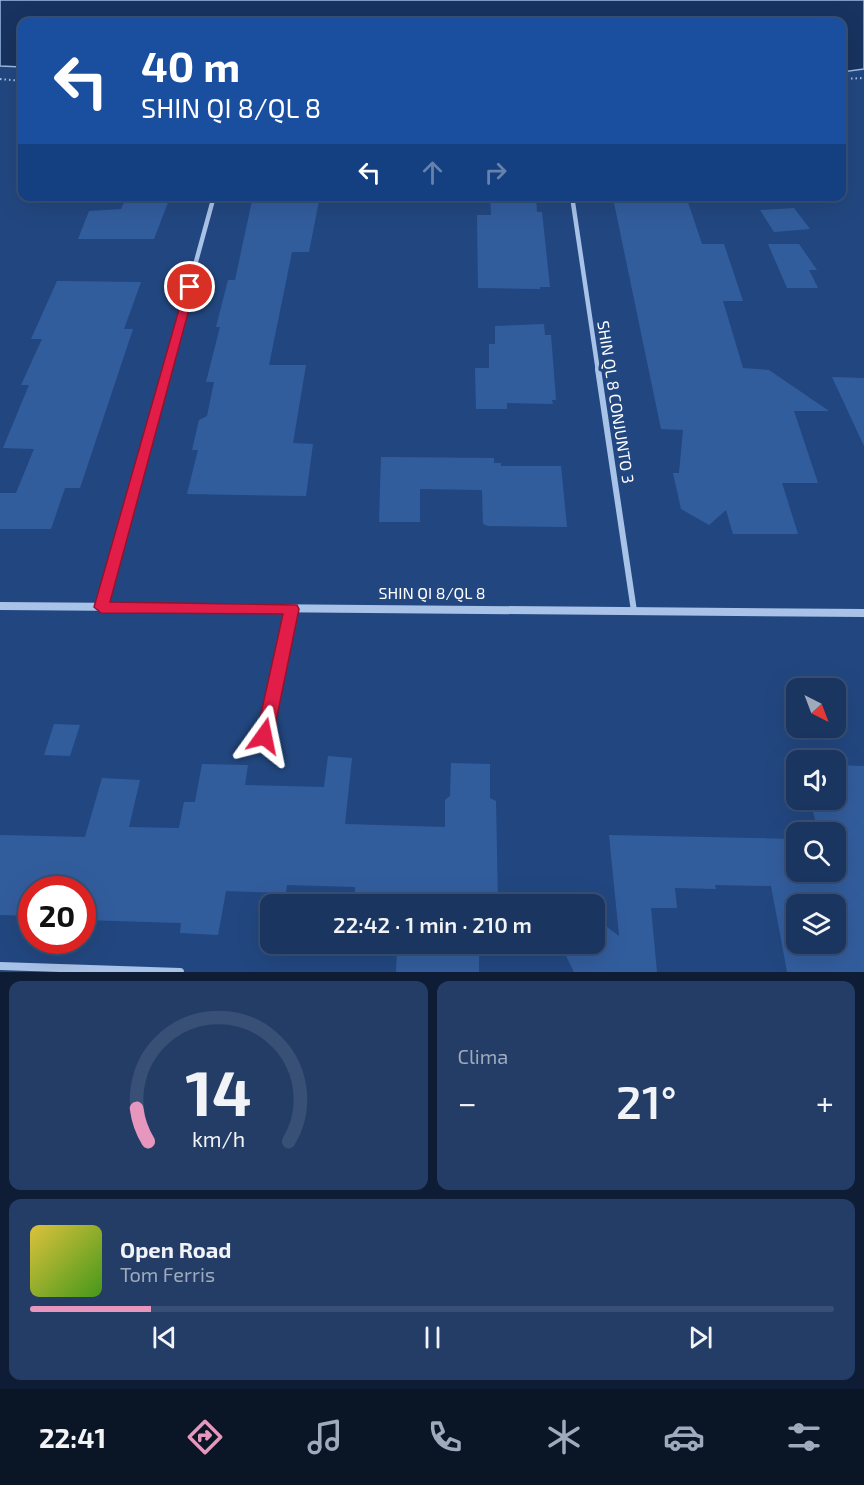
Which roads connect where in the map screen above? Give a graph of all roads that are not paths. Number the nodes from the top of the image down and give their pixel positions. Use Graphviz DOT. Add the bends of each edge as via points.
graph roads {
  1 [pos="213,201"];
  2 [pos="573,201"];
  3 [pos="0,606"];
  4 [pos="101,607"];
  5 [pos="292,609"];
  6 [pos="634,611"];
  7 [pos="864,613"];
  8 [pos="264,736"];
  9 [pos="0,966"];
  10 [pos="180,972"];
  1 -- 4 [label="street"];
  2 -- 6 [label="street, SHIN QL 8 CONJUNTO 3"];
  3 -- 4 [label="street, SHIN QI 8/QL 8"];
  4 -- 5 [label="street, SHIN QI 8/QL 8"];
  5 -- 6 [label="street, SHIN QI 8/QL 8"];
  5 -- 8 [label="lane"];
  6 -- 7 [label="street, SHIN QI 8/QL 8"];
  9 -- 10 [label="street"];
}
